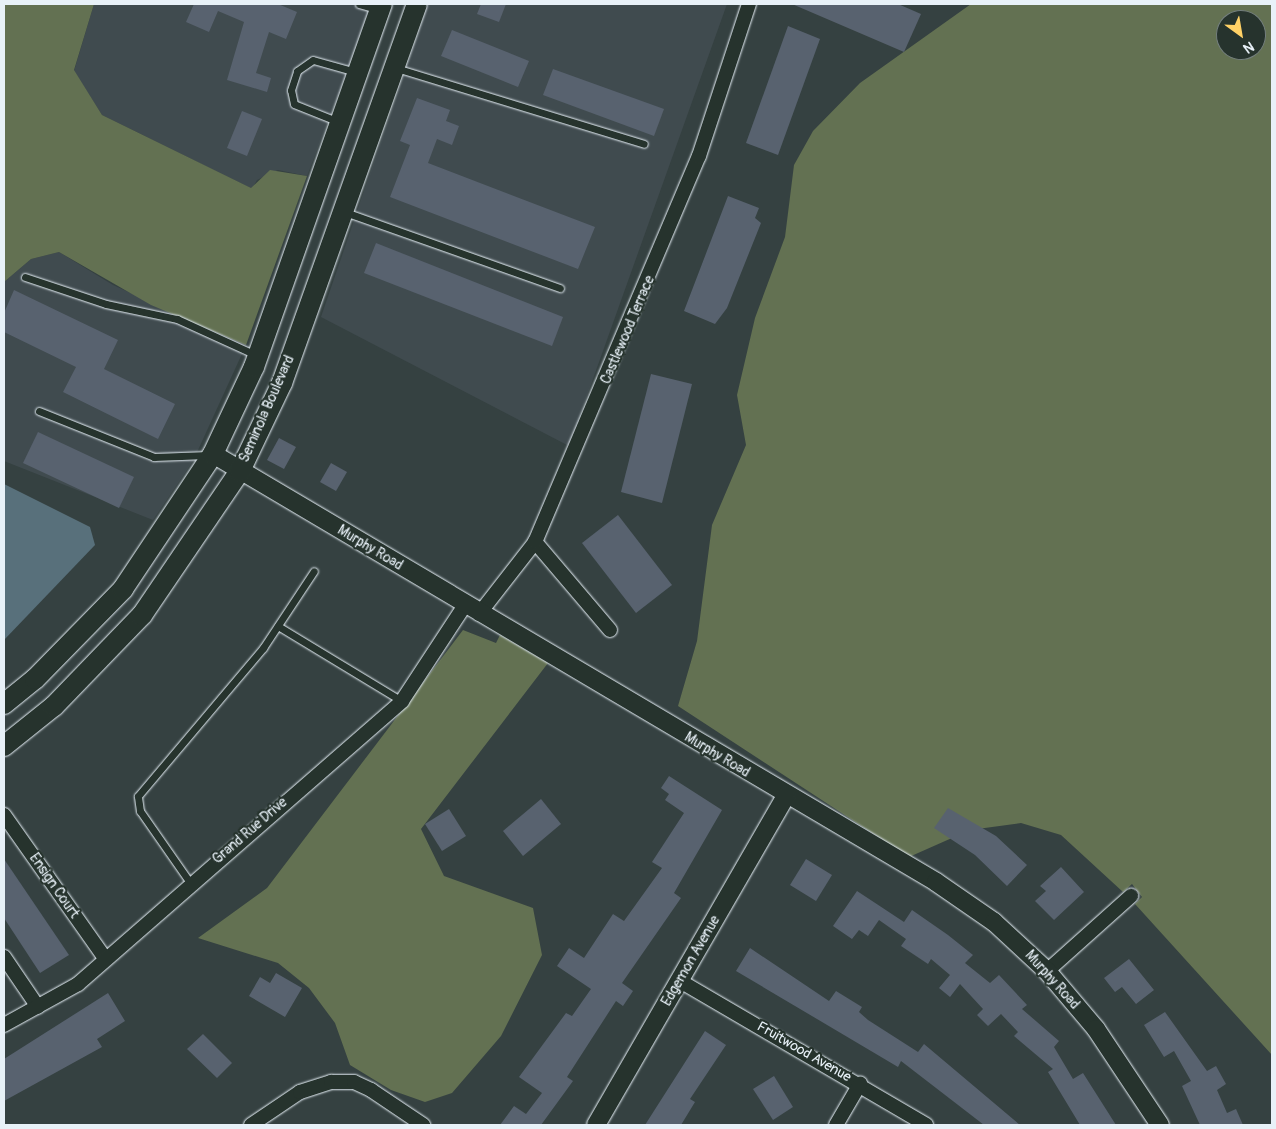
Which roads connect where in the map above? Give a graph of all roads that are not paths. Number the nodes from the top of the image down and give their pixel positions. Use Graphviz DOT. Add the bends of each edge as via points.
graph roads {
  1 [pos="359,4"];
  2 [pos="417,4"];
  3 [pos="749,4"];
  4 [pos="381,7"];
  5 [pos="394,68"];
  6 [pos="356,72"];
  7 [pos="340,122"];
  8 [pos="644,144"];
  9 [pos="342,211"];
  10 [pos="25,277"];
  11 [pos="560,288"];
  12 [pos="258,356"];
  13 [pos="39,410"];
  14 [pos="213,454"];
  15 [pos="240,471"];
  16 [pos="535,542"];
  17 [pos="314,571"];
  18 [pos="472,609"];
  19 [pos="278,626"];
  20 [pos="610,630"];
  21 [pos="402,701"];
  22 [pos="4,704"];
  23 [pos="4,746"];
  24 [pos="786,796"];
  25 [pos="4,815"];
  26 [pos="191,884"];
  27 [pos="1131,896"];
  28 [pos="4,957"];
  29 [pos="104,957"];
  30 [pos="1047,972"];
  31 [pos="680,981"];
  32 [pos="38,1007"];
  33 [pos="4,1025"];
  34 [pos="860,1084"];
  35 [pos="251,1125"];
  36 [pos="423,1125"];
  37 [pos="596,1125"];
  38 [pos="836,1125"];
  39 [pos="926,1125"];
  40 [pos="1160,1125"];
  1 -- 4 [label="lane"];
  2 -- 5 [label="main road, Seminola Boulevard"];
  3 -- 16 [label="street, Castlewood Terrace" via="696,166"];
  4 -- 6 [label="main road, Seminola Boulevard"];
  5 -- 8 [label="lane"];
  5 -- 9 [label="main road, Seminola Boulevard"];
  6 -- 7 [label="main road, Seminola Boulevard"];
  6 -- 7 [label="lane" via="313,60 297,71 290,90 294,104"];
  7 -- 12 [label="main road, Seminola Boulevard"];
  9 -- 11 [label="lane"];
  9 -- 15 [label="main road, Seminola Boulevard" via="282,383"];
  10 -- 12 [label="lane" via="106,304 177,319"];
  12 -- 14 [label="main road, Seminola Boulevard"];
  13 -- 14 [label="lane" via="154,457"];
  14 -- 15 [label="street, Murphy Road"];
  14 -- 22 [label="main road, Seminola Boulevard" via="123,589 35,679"];
  15 -- 18 [label="street, Murphy Road"];
  15 -- 23 [label="main road, Seminola Boulevard" via="142,616 54,706"];
  16 -- 18 [label="street, Castlewood Terrace"];
  16 -- 20 [label="street"];
  17 -- 19 [label="lane"];
  18 -- 21 [label="street, Grand Rue Drive"];
  18 -- 24 [label="street, Murphy Road"];
  19 -- 21 [label="lane"];
  19 -- 26 [label="lane" via="138,796 140,811"];
  21 -- 26 [label="street, Grand Rue Drive"];
  24 -- 30 [label="street, Murphy Road" via="936,882 994,922"];
  24 -- 31 [label="street, Edgemon Avenue"];
  25 -- 29 [label="street, Ensign Court"];
  26 -- 29 [label="street, Grand Rue Drive"];
  27 -- 30 [label="street"];
  28 -- 32 [label="street"];
  29 -- 32 [label="street, Grand Rue Drive" via="78,984"];
  30 -- 40 [label="street, Murphy Road" via="1096,1029"];
  31 -- 34 [label="street, Fruitwood Avenue"];
  31 -- 37 [label="street, Edgemon Avenue"];
  32 -- 33 [label="street, Grand Rue Drive"];
  34 -- 38 [label="street"];
  34 -- 39 [label="street, Fruitwood Avenue"];
  35 -- 36 [label="street" via="300,1092 331,1082 354,1082"];
}
